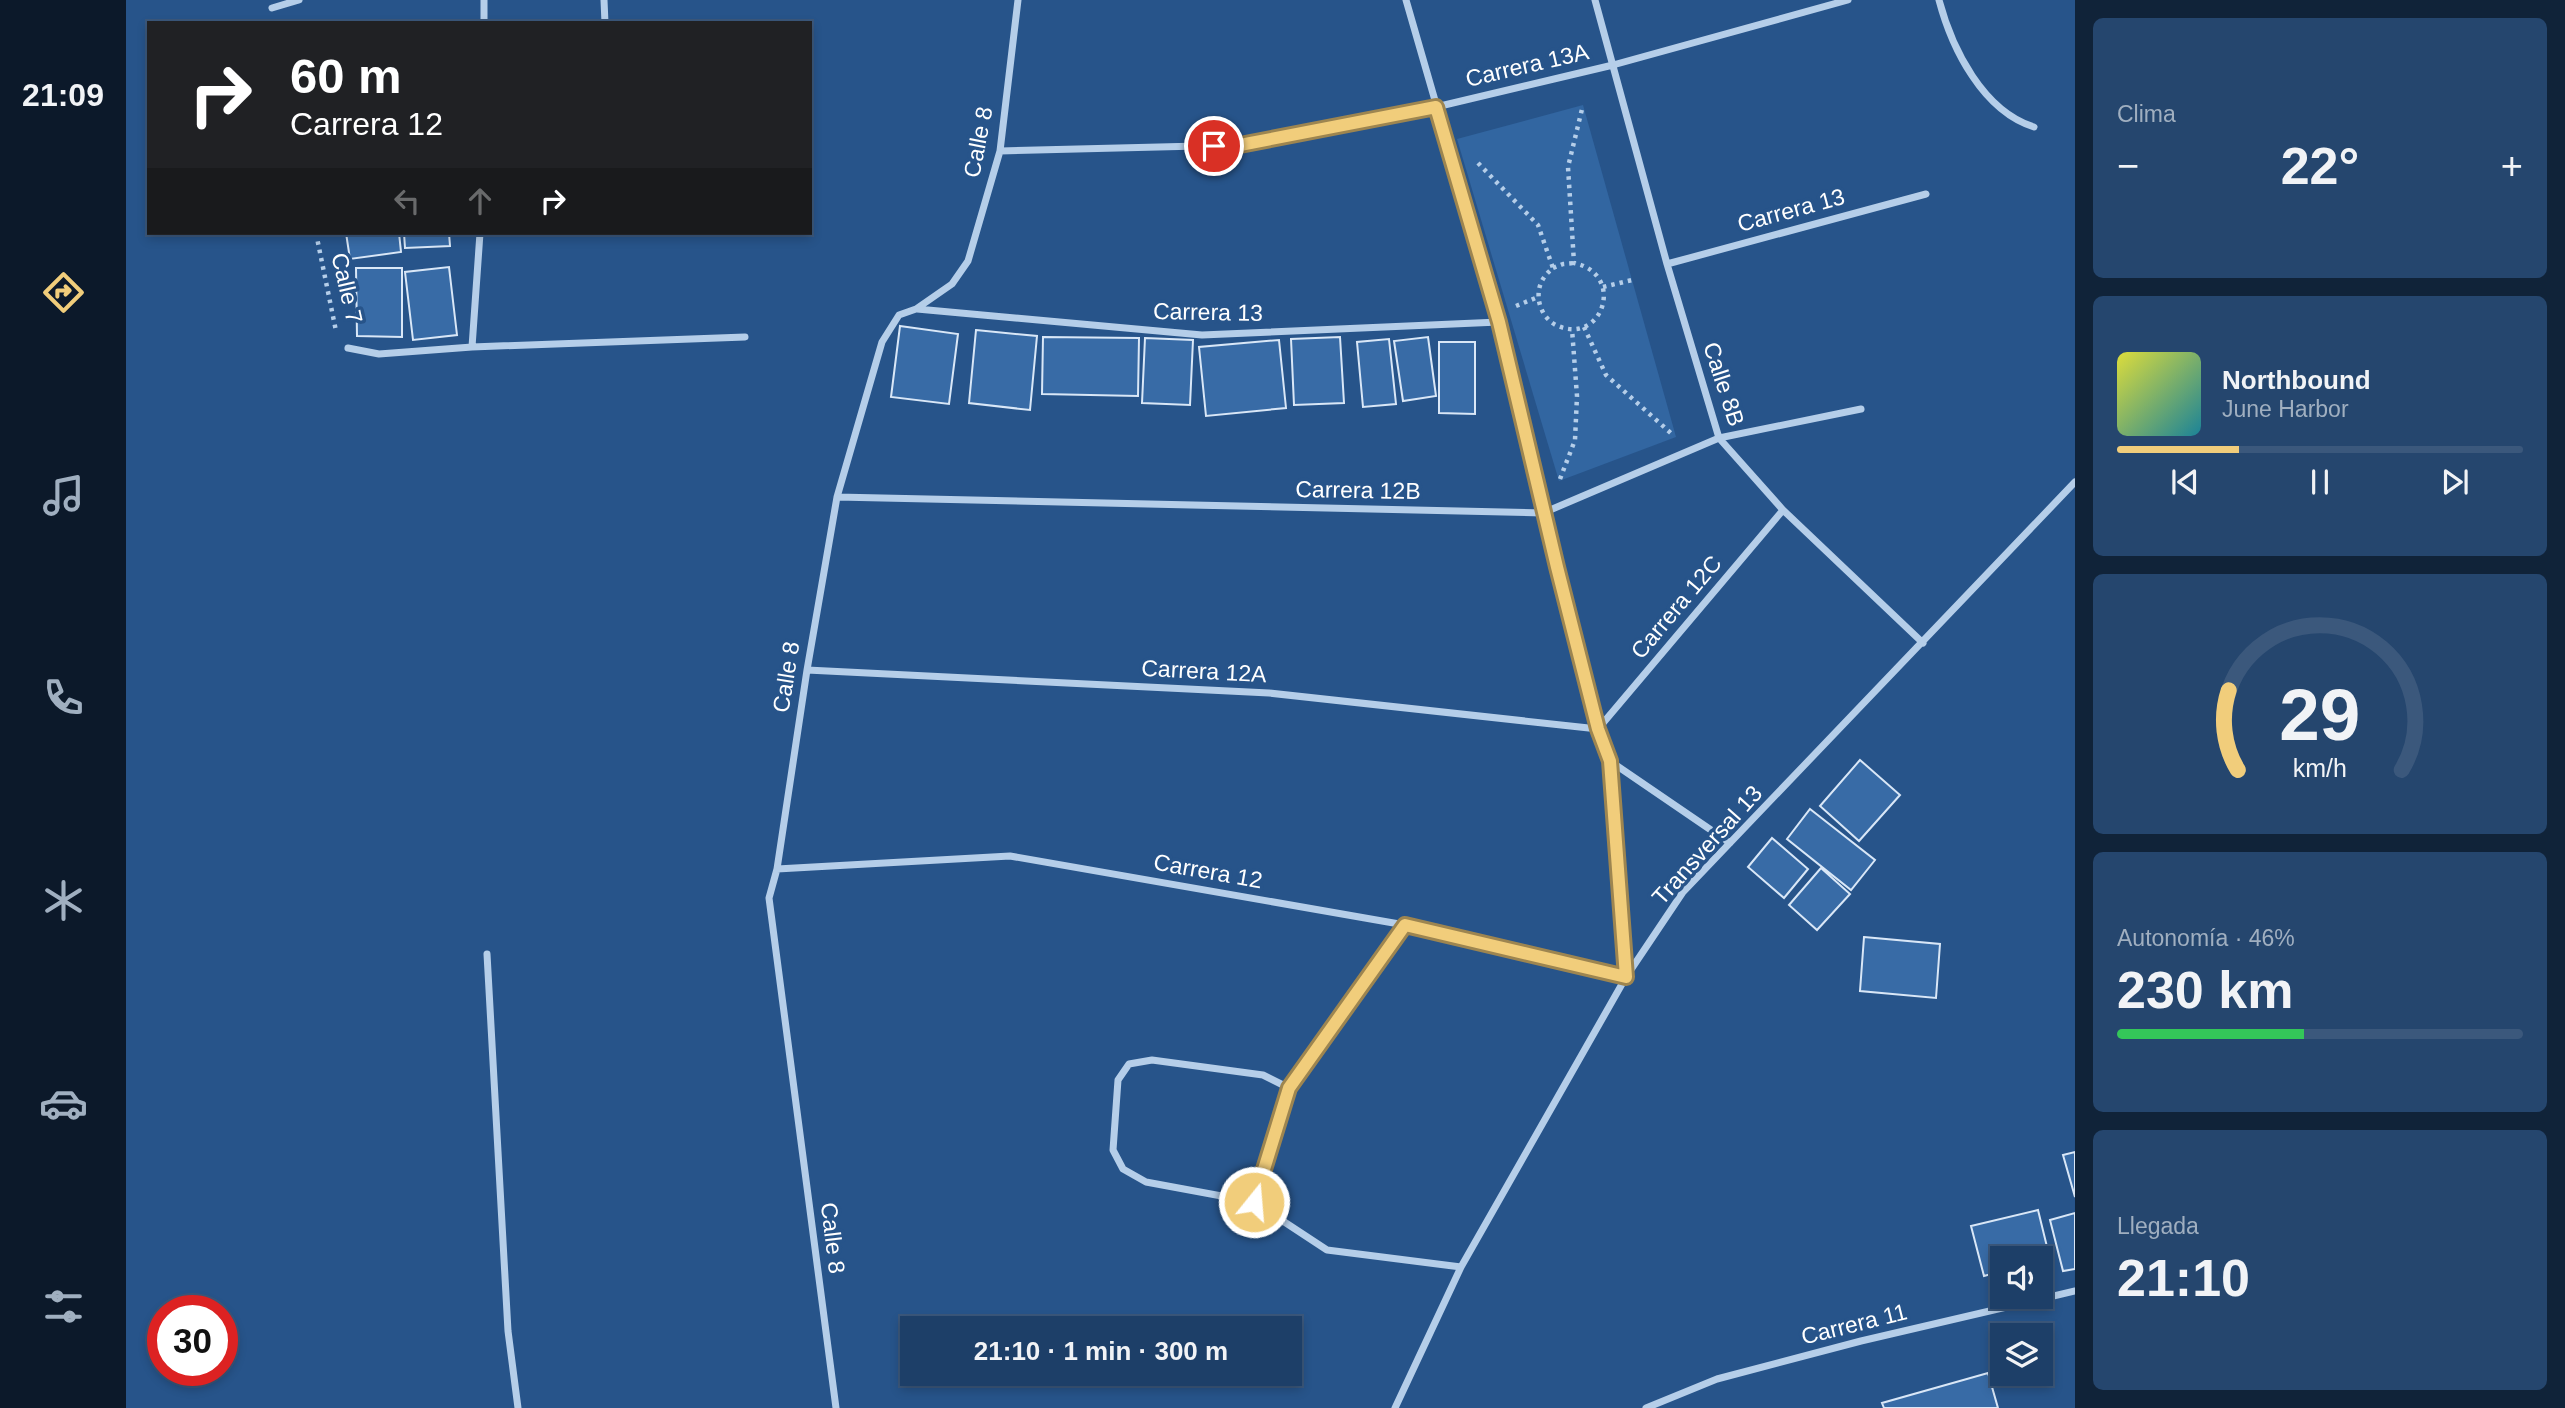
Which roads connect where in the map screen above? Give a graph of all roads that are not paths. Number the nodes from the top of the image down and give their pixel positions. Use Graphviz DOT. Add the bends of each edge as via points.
graph roads {
  1 [pos="299,0"];
  2 [pos="484,0"];
  3 [pos="604,0"];
  4 [pos="1017,0"];
  5 [pos="1406,0"];
  6 [pos="1595,0"];
  7 [pos="1848,0"];
  8 [pos="1939,0"];
  9 [pos="272,8"];
  10 [pos="484,21"];
  11 [pos="605,21"];
  12 [pos="1613,65"];
  13 [pos="1436,107"];
  14 [pos="2034,127"];
  15 [pos="1000,151"];
  16 [pos="1926,194"];
  17 [pos="480,235"];
  18 [pos="1667,264"];
  19 [pos="916,309"];
  20 [pos="1499,322"];
  21 [pos="745,337"];
  22 [pos="472,347"];
  23 [pos="348,348"];
  24 [pos="1861,409"];
  25 [pos="1718,438"];
  26 [pos="2075,482"];
  27 [pos="837,498"];
  28 [pos="1783,510"];
  29 [pos="1543,513"];
  30 [pos="1923,642"];
  31 [pos="807,670"];
  32 [pos="1598,729"];
  33 [pos="1610,761"];
  34 [pos="1730,843"];
  35 [pos="777,869"];
  36 [pos="1405,925"];
  37 [pos="487,954"];
  38 [pos="1626,977"];
  39 [pos="1289,1088"];
  40 [pos="1254,1202"];
  41 [pos="1461,1266"];
  42 [pos="2075,1291"];
  43 [pos="518,1408"];
  44 [pos="836,1408"];
  45 [pos="1395,1408"];
  46 [pos="1646,1408"];
  1 -- 9 [label="street"];
  2 -- 10 [label="street"];
  3 -- 11 [label="street"];
  4 -- 15 [label="street, Calle 8"];
  5 -- 13 [label="street"];
  6 -- 12 [label="street, Calle 8B"];
  7 -- 12 [label="street, Carrera 13A"];
  8 -- 14 [label="street" via="1946,25 1975,79 1993,102"];
  12 -- 13 [label="street, Carrera 13A"];
  12 -- 18 [label="street, Calle 8B"];
  13 -- 15 [label="street, Carrera 13A" via="1240,145"];
  13 -- 20 [label="street"];
  15 -- 19 [label="street, Calle 8" via="968,261 952,284"];
  16 -- 18 [label="street, Carrera 13"];
  17 -- 22 [label="street"];
  18 -- 25 [label="street, Calle 8B"];
  19 -- 20 [label="street, Carrera 13" via="1202,335"];
  19 -- 27 [label="street, Calle 8" via="899,315 882,342"];
  20 -- 29 [label="street"];
  21 -- 22 [label="street"];
  22 -- 23 [label="street" via="379,354"];
  24 -- 25 [label="street, Carrera 12B"];
  25 -- 28 [label="street, Calle 8B"];
  25 -- 29 [label="street, Carrera 12B"];
  26 -- 30 [label="street, Transversal 13"];
  27 -- 29 [label="street, Carrera 12B"];
  27 -- 31 [label="street, Calle 8"];
  28 -- 30 [label="street, Calle 8B"];
  28 -- 32 [label="street, Carrera 12C"];
  29 -- 32 [label="street"];
  30 -- 34 [label="street, Transversal 13"];
  31 -- 32 [label="street, Carrera 12A" via="1269,693"];
  31 -- 35 [label="street, Calle 8"];
  32 -- 33 [label="street"];
  33 -- 34 [label="street"];
  33 -- 38 [label="street"];
  34 -- 38 [label="street, Transversal 13" via="1683,892"];
  35 -- 36 [label="street, Carrera 12" via="1010,856"];
  35 -- 44 [label="street, Calle 8" via="769,898"];
  36 -- 38 [label="street, Carrera 12"];
  36 -- 39 [label="street"];
  37 -- 43 [label="street" via="508,1331"];
  38 -- 41 [label="street, Transversal 13"];
  39 -- 40 [label="street"];
  39 -- 40 [label="street" via="1263,1075 1152,1060 1129,1064 1118,1080 1113,1150 1123,1169 1146,1182"];
  40 -- 41 [label="street" via="1327,1250"];
  41 -- 45 [label="street, Transversal 13"];
  42 -- 46 [label="street, Carrera 11" via="1717,1379"];
}
